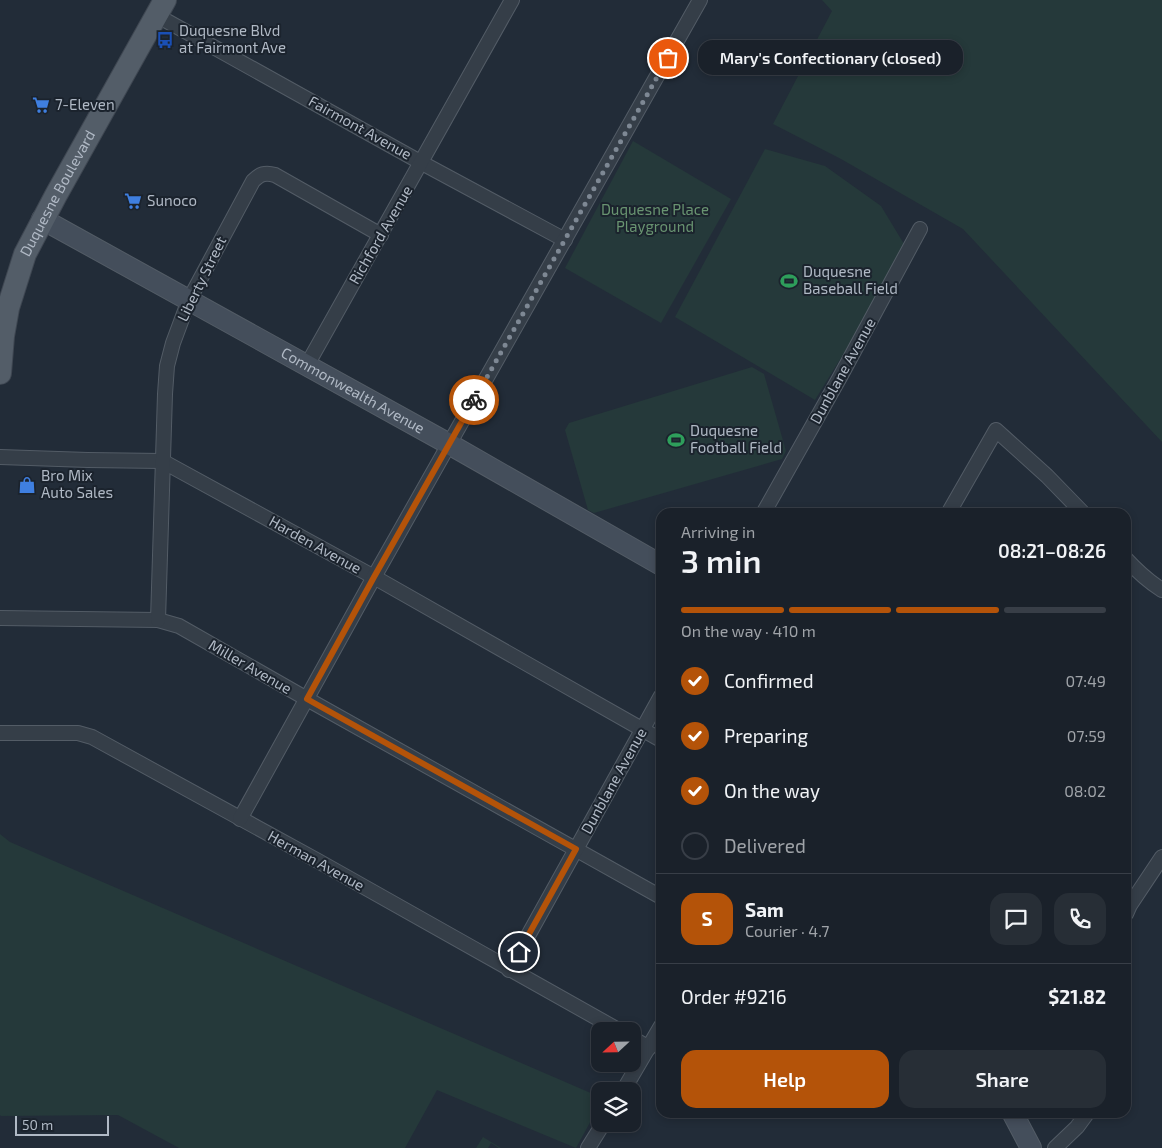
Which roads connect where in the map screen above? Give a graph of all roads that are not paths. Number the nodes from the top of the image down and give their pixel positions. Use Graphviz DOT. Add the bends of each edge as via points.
graph roads {
  1 [pos="512,0"];
  2 [pos="700,0"];
  3 [pos="160,8"];
  4 [pos="422,163"];
  5 [pos="42,219"];
  6 [pos="920,229"];
  7 [pos="381,235"];
  8 [pos="565,240"];
  9 [pos="189,300"];
  10 [pos="308,365"];
  11 [pos="0,373"];
  12 [pos="449,444"];
  13 [pos="0,457"];
  14 [pos="162,461"];
  15 [pos="766,508"];
  16 [pos="951,508"];
  17 [pos="1078,508"];
  18 [pos="656,562"];
  19 [pos="1131,564"];
  20 [pos="374,577"];
  21 [pos="1162,590"];
  22 [pos="0,618"];
  23 [pos="158,620"];
  24 [pos="307,699"];
  25 [pos="656,705"];
  26 [pos="643,729"];
  27 [pos="0,734"];
  28 [pos="656,737"];
  29 [pos="240,818"];
  30 [pos="576,849"];
  31 [pos="1162,858"];
  32 [pos="656,894"];
  33 [pos="1131,904"];
  34 [pos="509,970"];
  35 [pos="604,1022"];
  36 [pos="656,1035"];
  37 [pos="641,1043"];
  38 [pos="649,1048"];
  39 [pos="628,1082"];
  40 [pos="1015,1118"];
  41 [pos="1084,1118"];
  42 [pos="598,1132"];
  43 [pos="588,1148"];
  44 [pos="1031,1148"];
  45 [pos="1056,1148"];
  1 -- 4 [label="street, Richford Avenue"];
  2 -- 8 [label="street"];
  3 -- 4 [label="street, Fairmont Avenue"];
  3 -- 5 [label="main road, Duquesne Boulevard"];
  4 -- 7 [label="street, Richford Avenue"];
  4 -- 8 [label="street, Fairmont Avenue"];
  5 -- 9 [label="street, Commonwealth Avenue"];
  5 -- 11 [label="main road, Duquesne Boulevard" via="25,254 8,308"];
  6 -- 15 [label="street, Dunblane Avenue"];
  7 -- 9 [label="street, Liberty Street" via="275,175 263,174 253,181"];
  7 -- 10 [label="street, Richford Avenue"];
  8 -- 12 [label="street"];
  9 -- 10 [label="street, Commonwealth Avenue"];
  9 -- 14 [label="street, Liberty Street" via="168,366"];
  10 -- 12 [label="street, Commonwealth Avenue"];
  12 -- 18 [label="street, Commonwealth Avenue"];
  12 -- 20 [label="street"];
  13 -- 14 [label="street, Harden Avenue"];
  14 -- 20 [label="street, Harden Avenue"];
  14 -- 23 [label="street, Liberty Street"];
  16 -- 17 [label="street" via="996,430"];
  19 -- 21 [label="street"];
  20 -- 24 [label="street"];
  20 -- 26 [label="street, Harden Avenue"];
  22 -- 23 [label="street, Miller Avenue"];
  23 -- 24 [label="street, Miller Avenue" via="179,626"];
  24 -- 29 [label="street"];
  24 -- 30 [label="street, Miller Avenue"];
  25 -- 26 [label="street, Dunblane Avenue"];
  26 -- 28 [label="street, Harden Avenue"];
  26 -- 30 [label="street, Dunblane Avenue"];
  27 -- 29 [label="street, Herman Avenue" via="78,733 92,737"];
  29 -- 34 [label="street, Herman Avenue"];
  30 -- 32 [label="street, Miller Avenue"];
  30 -- 34 [label="street, Dunblane Avenue"];
  31 -- 33 [label="street"];
  34 -- 35 [label="street, Herman Avenue"];
  36 -- 38 [label="street"];
  37 -- 38 [label="street"];
  38 -- 39 [label="street"];
  40 -- 44 [label="street"];
  41 -- 45 [label="street"];
  42 -- 43 [label="street"];
}
